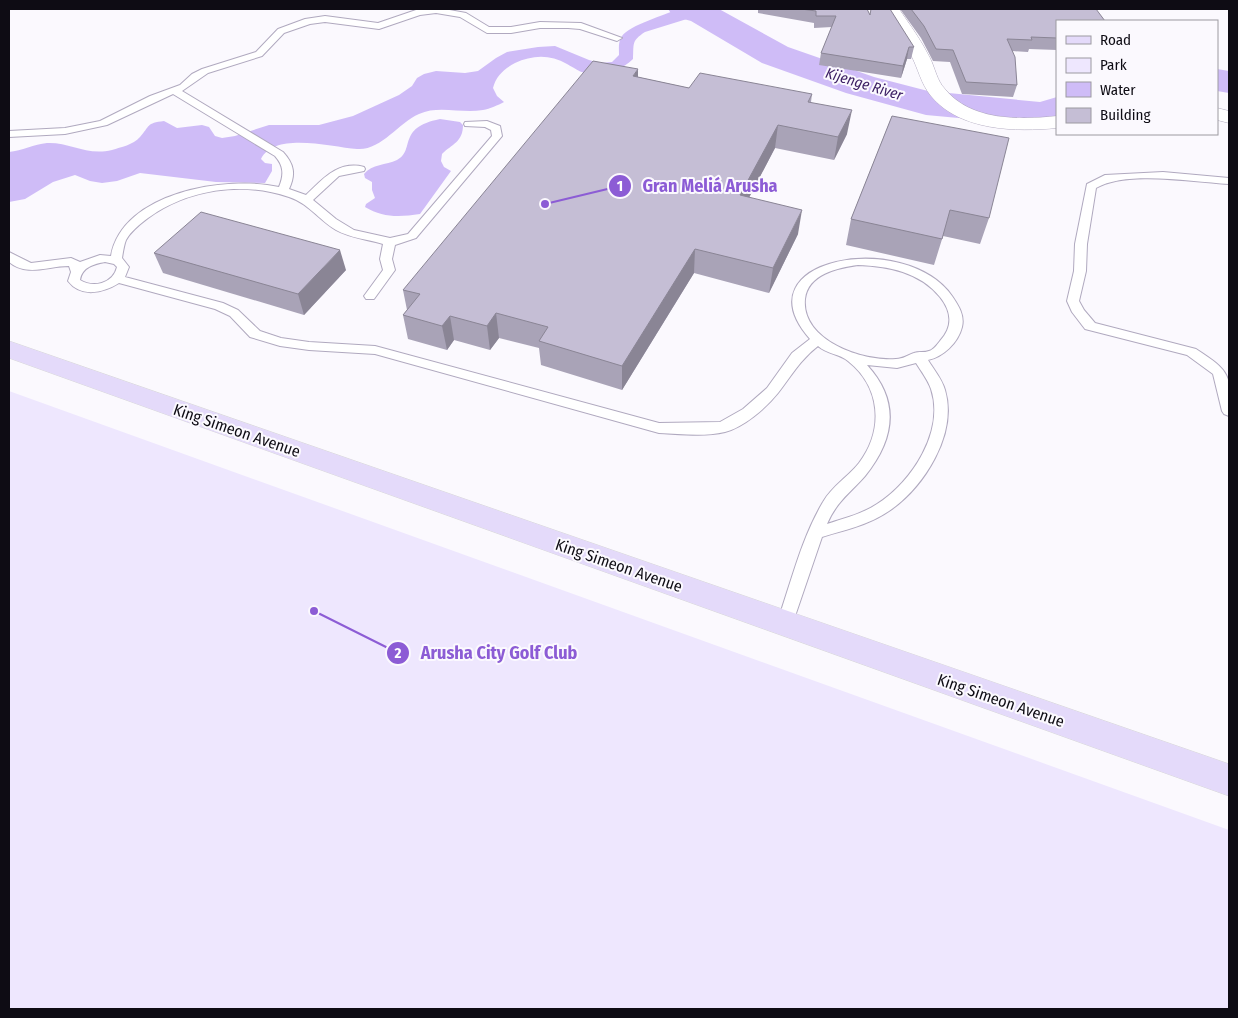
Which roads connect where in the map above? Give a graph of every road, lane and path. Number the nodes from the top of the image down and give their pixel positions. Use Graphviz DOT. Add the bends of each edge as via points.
graph roads {
  1 [pos="891,9"];
  2 [pos="617,38"];
  3 [pos="175,91"];
  4 [pos="1056,122"];
  5 [pos="469,124"];
  6 [pos="9,134"];
  7 [pos="360,169"];
  8 [pos="1229,181"];
  9 [pos="283,191"];
  10 [pos="307,200"];
  11 [pos="389,242"];
  12 [pos="9,256"];
  13 [pos="116,260"];
  14 [pos="76,271"];
  15 [pos="118,279"];
  16 [pos="370,296"];
  17 [pos="818,339"];
  18 [pos="9,349"];
  19 [pos="918,356"];
  20 [pos="852,357"];
  21 [pos="1229,411"];
  22 [pos="817,533"];
  23 [pos="786,623"];
  24 [pos="1229,780"];
  1 -- 4 [label="street" via="919,53 937,92 959,111 983,119 1034,125"];
  2 -- 3 [label="lane" via="568,25 487,30 463,15 436,10 419,12 379,26 325,19 308,21 281,31 259,54 205,71"];
  3 -- 6 [label="lane" via="103,123 72,130"];
  3 -- 9 [label="lane" via="286,161 289,170"];
  5 -- 11 [label="lane" via="492,125 496,128 496,136 412,236"];
  7 -- 10 [label="lane" via="336,172"];
  8 -- 21 [label="lane" via="1162,175 1106,178 1091,186 1073,301 1090,326 1190,352 1205,361 1219,372"];
  9 -- 10 [label="lane"];
  9 -- 13 [label="lane" via="220,186 169,200 133,225 120,240"];
  10 -- 11 [label="lane" via="345,230"];
  11 -- 16 [label="lane" via="384,257 389,270"];
  12 -- 14 [label="lane" via="20,266 30,268 70,262 76,264"];
  13 -- 14 [label="lane" via="96,260"];
  13 -- 15 [label="lane" via="123,264 124,269"];
  14 -- 15 [label="lane" via="74,280 82,287 104,287"];
  15 -- 17 [label="lane" via="219,306 234,313 255,334 280,342 375,350 404,356 659,428 723,427 748,413 772,391 797,356"];
  17 -- 19 [label="lane" via="800,316 798,300 804,285 817,273 835,265 858,261 882,262 907,268 929,279 946,294 955,311 956,328 947,344 930,356"];
  17 -- 20 [label="lane"];
  18 -- 23 [label="main road, King Simeon Avenue"];
  19 -- 20 [label="lane" via="906,363 877,363"];
  19 -- 22 [label="lane" via="939,392 940,430 926,462 903,492 869,516"];
  20 -- 22 [label="lane" via="878,390 883,404 884,425 876,449 828,507"];
  22 -- 23 [label="lane"];
  23 -- 24 [label="main road, King Simeon Avenue"];
}
